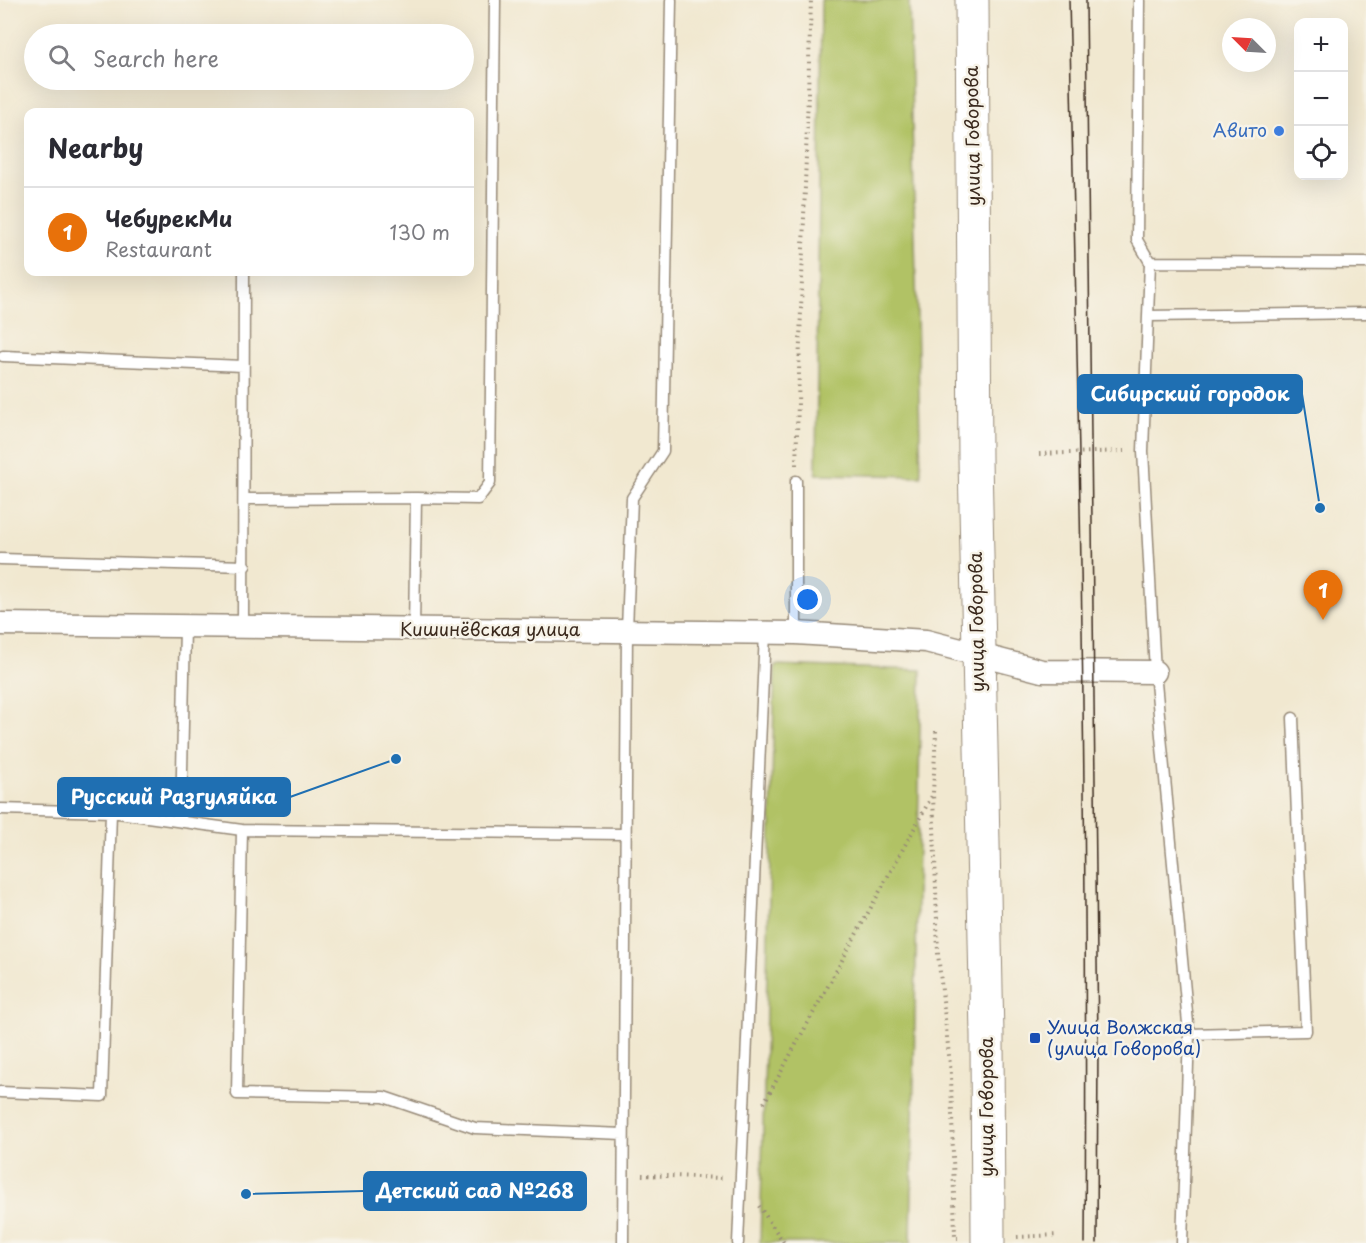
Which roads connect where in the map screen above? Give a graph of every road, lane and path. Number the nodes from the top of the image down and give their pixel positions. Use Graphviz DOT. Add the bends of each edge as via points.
graph roads {
  1 [pos="495,0"];
  2 [pos="671,0"];
  3 [pos="811,0"];
  4 [pos="972,0"];
  5 [pos="1139,0"];
  6 [pos="1150,262"];
  7 [pos="1366,263"];
  8 [pos="244,276"];
  9 [pos="1366,313"];
  10 [pos="1148,316"];
  11 [pos="3,356"];
  12 [pos="243,366"];
  13 [pos="1143,451"];
  14 [pos="1039,454"];
  15 [pos="796,481"];
  16 [pos="416,498"];
  17 [pos="244,499"];
  18 [pos="0,559"];
  19 [pos="245,566"];
  20 [pos="0,624"];
  21 [pos="185,627"];
  22 [pos="243,628"];
  23 [pos="414,630"];
  24 [pos="627,630"];
  25 [pos="765,633"];
  26 [pos="796,633"];
  27 [pos="978,655"];
  28 [pos="1155,672"];
  29 [pos="1293,718"];
  30 [pos="936,731"];
  31 [pos="933,793"];
  32 [pos="0,809"];
  33 [pos="111,812"];
  34 [pos="181,819"];
  35 [pos="242,830"];
  36 [pos="625,834"];
  37 [pos="1189,1034"];
  38 [pos="0,1092"];
  39 [pos="759,1112"];
  40 [pos="623,1134"];
  41 [pos="624,1175"];
  42 [pos="740,1179"];
  43 [pos="955,1238"];
  44 [pos="623,1243"];
  45 [pos="738,1243"];
  46 [pos="784,1243"];
  47 [pos="988,1243"];
  48 [pos="1182,1243"];
  1 -- 16 [label="lane" via="490,483 478,499"];
  2 -- 24 [label="lane" via="663,451 632,498"];
  3 -- 15 [label="path"];
  4 -- 27 [label="main road, улица Говорова"];
  5 -- 6 [label="lane" via="1137,240"];
  6 -- 7 [label="lane"];
  6 -- 10 [label="lane"];
  8 -- 12 [label="lane"];
  9 -- 10 [label="lane"];
  10 -- 13 [label="lane"];
  11 -- 12 [label="lane"];
  12 -- 17 [label="lane"];
  13 -- 14 [label="path"];
  13 -- 28 [label="lane"];
  15 -- 26 [label="lane"];
  16 -- 17 [label="lane"];
  16 -- 23 [label="lane"];
  17 -- 19 [label="lane"];
  18 -- 19 [label="lane"];
  19 -- 22 [label="lane"];
  20 -- 21 [label="street, Кишинёвская улица"];
  21 -- 22 [label="street, Кишинёвская улица"];
  21 -- 34 [label="lane"];
  22 -- 23 [label="street, Кишинёвская улица"];
  23 -- 24 [label="street, Кишинёвская улица"];
  24 -- 25 [label="street, Кишинёвская улица"];
  24 -- 36 [label="lane"];
  25 -- 26 [label="street, Кишинёвская улица"];
  25 -- 42 [label="lane"];
  26 -- 27 [label="street, Кишинёвская улица" via="926,641"];
  27 -- 28 [label="street, Кишинёвская улица" via="1042,671"];
  27 -- 47 [label="main road, улица Говорова"];
  28 -- 37 [label="lane"];
  29 -- 37 [label="lane" via="1306,1031"];
  30 -- 31 [label="path"];
  31 -- 39 [label="path"];
  31 -- 43 [label="path" via="938,954 951,1074"];
  32 -- 33 [label="lane"];
  33 -- 34 [label="lane"];
  33 -- 38 [label="lane" via="102,1096"];
  34 -- 35 [label="lane"];
  35 -- 36 [label="lane"];
  35 -- 40 [label="lane" via="237,1094 384,1097 475,1128"];
  36 -- 40 [label="lane"];
  37 -- 48 [label="lane"];
  40 -- 41 [label="lane"];
  41 -- 42 [label="path"];
  41 -- 44 [label="lane"];
  42 -- 45 [label="lane"];
  42 -- 46 [label="path"];
}
